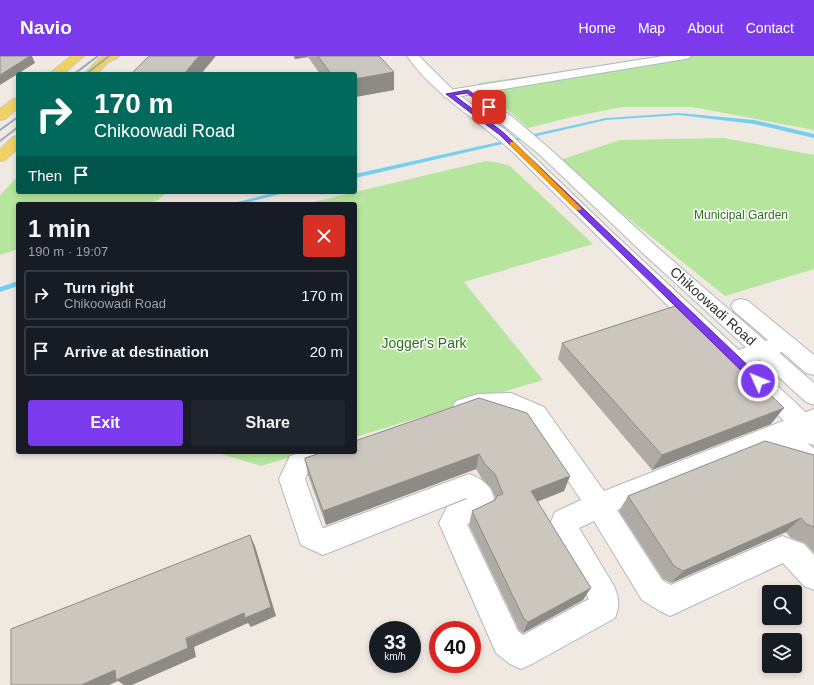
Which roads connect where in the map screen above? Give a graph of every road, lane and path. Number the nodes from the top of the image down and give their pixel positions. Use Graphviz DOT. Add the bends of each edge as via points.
graph roads {
  1 [pos="76,56"];
  2 [pos="112,56"];
  3 [pos="413,56"];
  4 [pos="685,56"];
  5 [pos="57,72"];
  6 [pos="92,72"];
  7 [pos="458,81"];
  8 [pos="468,92"];
  9 [pos="449,94"];
  10 [pos="16,104"];
  11 [pos="0,116"];
  12 [pos="16,142"];
  13 [pos="0,157"];
  14 [pos="741,306"];
  15 [pos="784,342"];
  16 [pos="762,350"];
  17 [pos="735,360"];
  18 [pos="814,367"];
  19 [pos="814,396"];
  20 [pos="442,416"];
  21 [pos="803,427"];
  22 [pos="329,454"];
  23 [pos="814,465"];
  24 [pos="600,505"];
  25 [pos="814,576"];
  1 -- 5 [label="main road"];
  2 -- 6 [label="main road"];
  3 -- 9 [label="street, Chikoowadi Road"];
  4 -- 8 [label="street"];
  7 -- 8 [label="street"];
  8 -- 9 [label="street"];
  8 -- 16 [label="street, Chikoowadi Road" via="542,148"];
  9 -- 17 [label="street, Chikoowadi Road" via="502,134"];
  10 -- 11 [label="main road"];
  12 -- 13 [label="main road"];
  14 -- 15 [label="street"];
  15 -- 16 [label="street"];
  15 -- 18 [label="street"];
  16 -- 17 [label="street"];
  16 -- 19 [label="street, Chikoowadi Road"];
  17 -- 21 [label="street, Chikoowadi Road"];
  20 -- 24 [label="street" via="478,403 511,402 536,414"];
  21 -- 23 [label="street, Chikoowadi Road"];
  21 -- 24 [label="street"];
  22 -- 24 [label="street" via="299,464 292,479 311,536 323,542 469,485 475,489 482,505 456,516 453,523 507,642 521,653 604,607 604,596 563,527 564,521"];
  24 -- 25 [label="street" via="652,590 670,601 782,549 794,554"];
}
